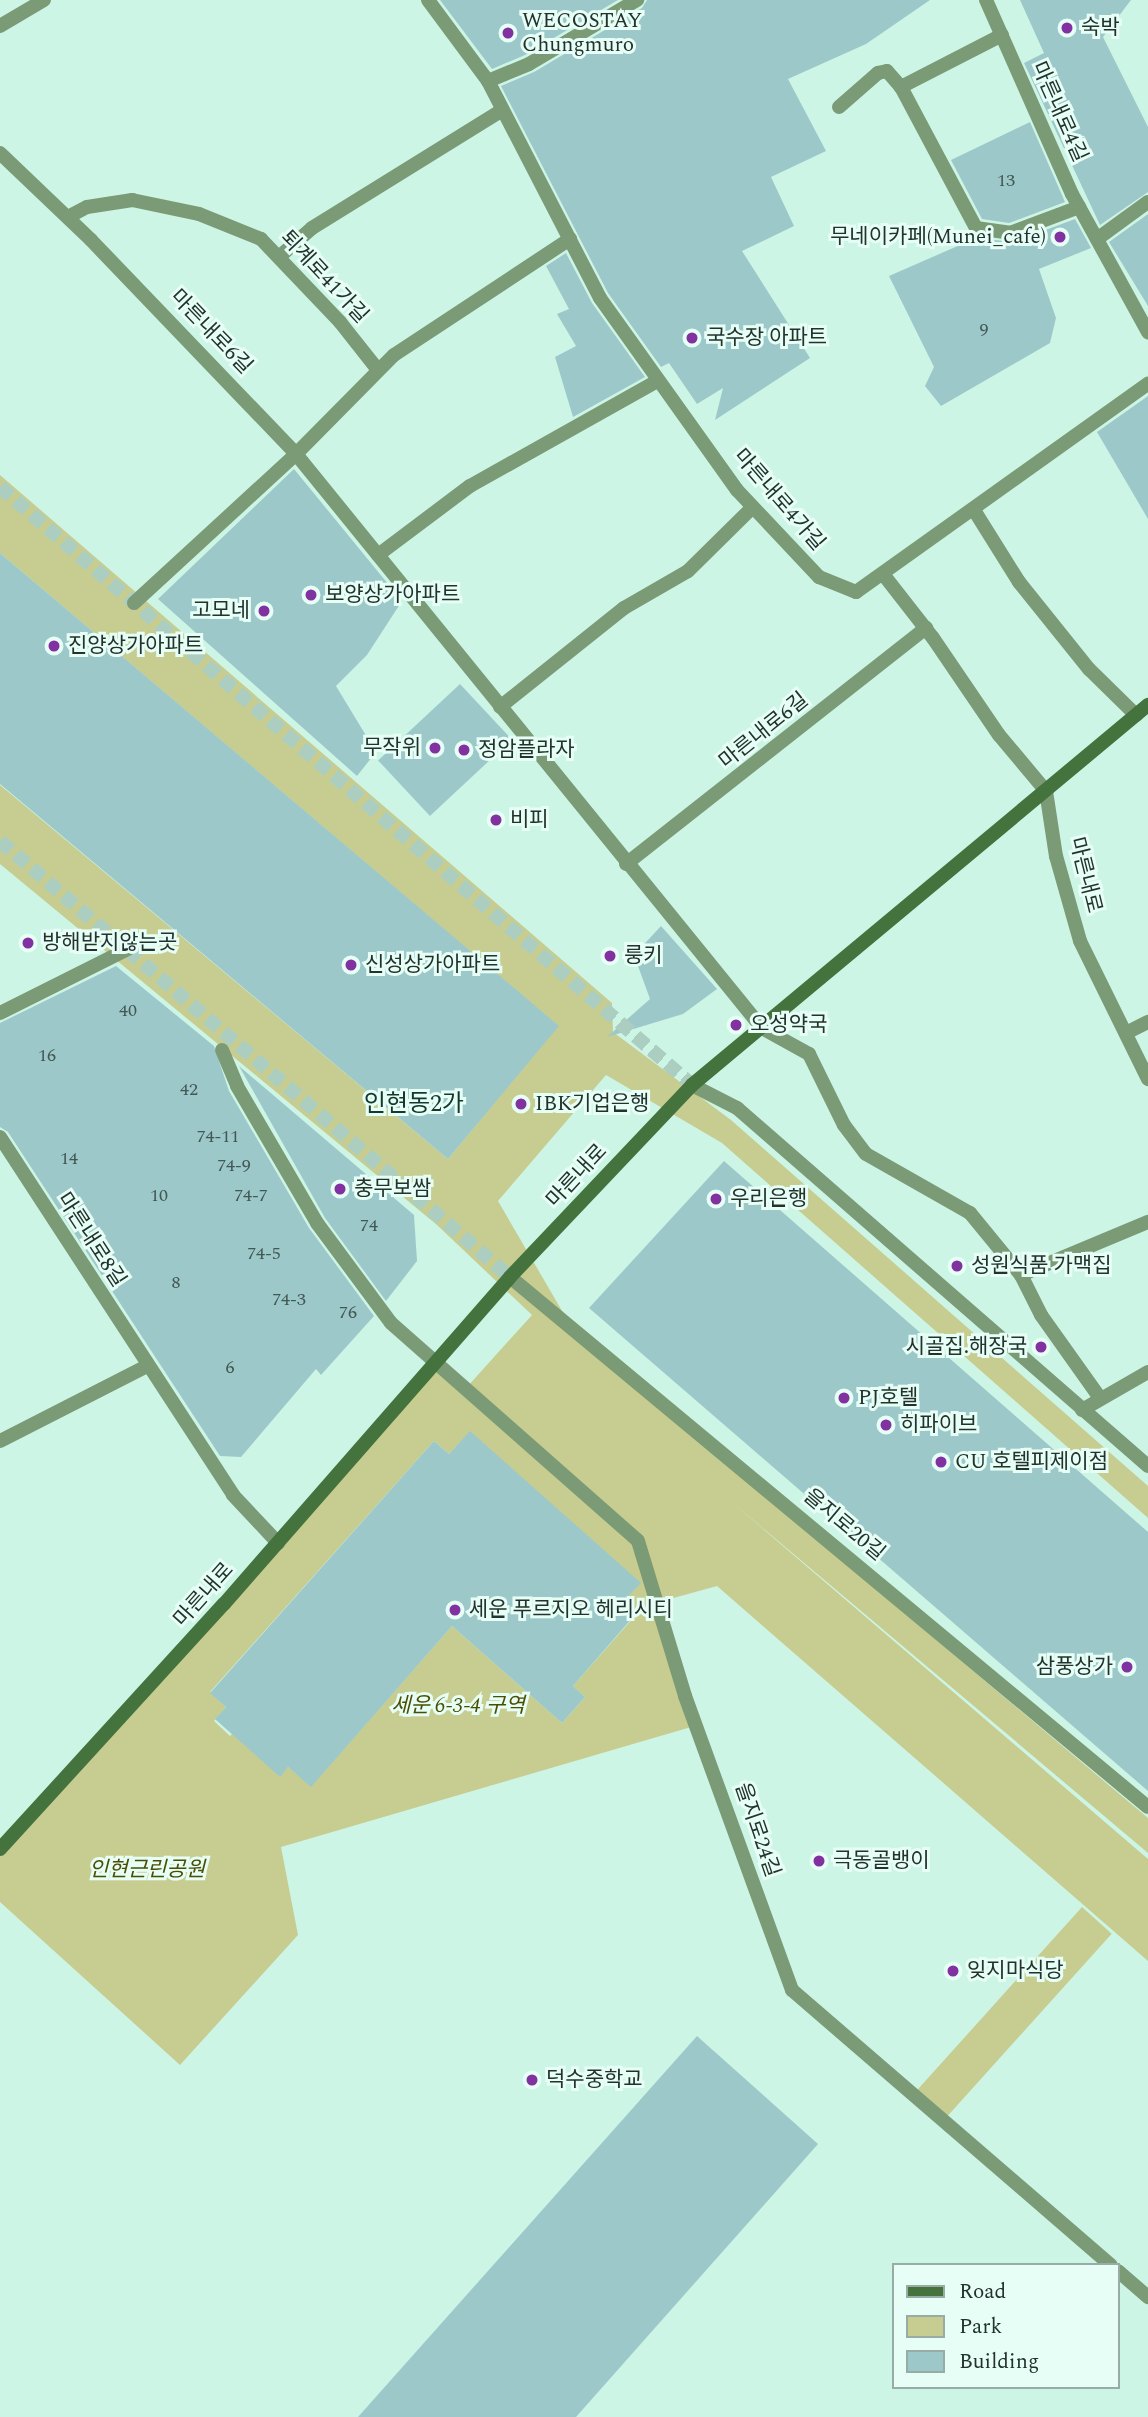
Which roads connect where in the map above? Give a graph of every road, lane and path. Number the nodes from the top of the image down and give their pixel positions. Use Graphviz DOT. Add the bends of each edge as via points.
graph roads {
  1 [pos="43,0"];
  2 [pos="428,0"];
  3 [pos="637,0"];
  4 [pos="986,0"];
  5 [pos="0,26"];
  6 [pos="1002,35"];
  7 [pos="488,81"];
  8 [pos="901,86"];
  9 [pos="839,107"];
  10 [pos="502,110"];
  11 [pos="0,153"];
  12 [pos="1148,202"];
  13 [pos="1079,207"];
  14 [pos="68,217"];
  15 [pos="570,239"];
  16 [pos="1097,239"];
  17 [pos="279,257"];
  18 [pos="1148,332"];
  19 [pos="379,370"];
  20 [pos="657,381"];
  21 [pos="1148,384"];
  22 [pos="296,454"];
  23 [pos="754,508"];
  24 [pos="974,510"];
  25 [pos="377,555"];
  26 [pos="883,575"];
  27 [pos="134,603"];
  28 [pos="926,628"];
  29 [pos="500,707"];
  30 [pos="1142,710"];
  31 [pos="1046,792"];
  32 [pos="626,864"];
  33 [pos="128,949"];
  34 [pos="0,1013"];
  35 [pos="1148,1022"];
  36 [pos="762,1028"];
  37 [pos="1126,1033"];
  38 [pos="222,1050"];
  39 [pos="1148,1079"];
  40 [pos="692,1085"];
  41 [pos="0,1137"];
  42 [pos="1148,1222"];
  43 [pos="1021,1275"];
  44 [pos="510,1277"];
  45 [pos="433,1364"];
  46 [pos="147,1366"];
  47 [pos="1148,1371"];
  48 [pos="1100,1398"];
  49 [pos="1082,1410"];
  50 [pos="0,1441"];
  51 [pos="1148,1466"];
  52 [pos="278,1543"];
  53 [pos="1148,1807"];
  54 [pos="0,1849"];
  55 [pos="1109,2263"];
  56 [pos="1120,2273"];
  57 [pos="1148,2297"];
  1 -- 5 [label="street"];
  2 -- 7 [label="street, 마른내로4가길"];
  3 -- 7 [label="street" via="529,64"];
  4 -- 6 [label="street, 마른내로4길"];
  6 -- 8 [label="street"];
  6 -- 13 [label="street, 마른내로4길"];
  7 -- 10 [label="street, 마른내로4가길"];
  8 -- 9 [label="street" via="887,71 878,73"];
  8 -- 13 [label="street" via="976,228 1010,233"];
  10 -- 15 [label="street, 마른내로4가길"];
  10 -- 17 [label="street" via="312,228"];
  11 -- 14 [label="street, 마른내로6길"];
  12 -- 16 [label="street"];
  13 -- 16 [label="street, 마른내로4길"];
  14 -- 17 [label="street, 퇴계로41가길" via="87,207 132,200 199,214 261,239"];
  14 -- 22 [label="street, 마른내로6길"];
  15 -- 19 [label="street" via="471,301"];
  15 -- 20 [label="street, 마른내로4가길" via="600,298"];
  16 -- 18 [label="street, 마른내로4길"];
  17 -- 19 [label="street, 퇴계로41가길"];
  19 -- 22 [label="street"];
  20 -- 23 [label="street, 마른내로4가길"];
  20 -- 25 [label="street" via="470,486"];
  21 -- 24 [label="street, 마른내로4가길"];
  22 -- 25 [label="street, 마른내로6길"];
  22 -- 27 [label="street"];
  23 -- 26 [label="street, 마른내로4가길" via="819,577 856,592"];
  23 -- 29 [label="street" via="688,571 624,608"];
  24 -- 26 [label="street, 마른내로4가길"];
  24 -- 30 [label="street" via="1018,582 1088,669"];
  25 -- 29 [label="street, 마른내로6길"];
  26 -- 28 [label="street"];
  28 -- 31 [label="street" via="965,690"];
  28 -- 32 [label="street, 마른내로6길"];
  29 -- 32 [label="street, 마른내로6길"];
  30 -- 31 [label="main road, 마른내로"];
  31 -- 36 [label="main road, 마른내로"];
  31 -- 37 [label="street, 마른내로" via="1056,856 1080,941"];
  32 -- 36 [label="street, 마른내로6길"];
  33 -- 34 [label="street"];
  35 -- 37 [label="street"];
  36 -- 40 [label="main road, 마른내로"];
  36 -- 43 [label="street" via="809,1054 828,1084 844,1125 866,1154 970,1213"];
  37 -- 39 [label="street, 마른내로"];
  38 -- 45 [label="street" via="237,1086 317,1223 391,1323"];
  40 -- 44 [label="main road, 마른내로"];
  40 -- 49 [label="street" via="737,1108"];
  41 -- 46 [label="street, 마른내로8길"];
  42 -- 43 [label="street"];
  43 -- 48 [label="street" via="1041,1315"];
  44 -- 45 [label="main road, 마른내로"];
  44 -- 53 [label="street, 을지로20길"];
  45 -- 52 [label="main road, 마른내로"];
  45 -- 55 [label="street, 을지로24길" via="638,1541 685,1696 792,1990"];
  46 -- 50 [label="street"];
  46 -- 52 [label="street, 마른내로8길" via="233,1495"];
  47 -- 48 [label="street"];
  48 -- 49 [label="street"];
  49 -- 51 [label="street"];
  52 -- 54 [label="main road, 마른내로"];
  56 -- 57 [label="street"];
}
